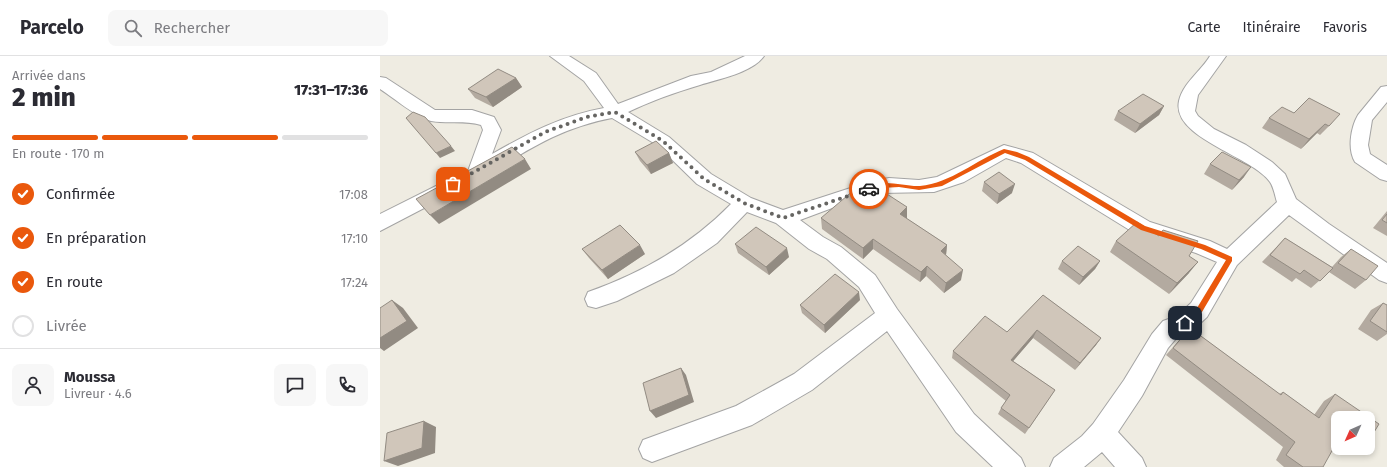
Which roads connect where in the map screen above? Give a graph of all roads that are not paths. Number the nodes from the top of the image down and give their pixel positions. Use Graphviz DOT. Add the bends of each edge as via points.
graph roads {
  1 [pos="558,56"];
  2 [pos="756,56"];
  3 [pos="1218,56"];
  4 [pos="380,82"];
  5 [pos="1387,91"];
  6 [pos="615,112"];
  7 [pos="1387,174"];
  8 [pos="466,177"];
  9 [pos="744,203"];
  10 [pos="1288,204"];
  11 [pos="783,218"];
  12 [pos="380,223"];
  13 [pos="1230,259"];
  14 [pos="1387,274"];
  15 [pos="596,299"];
  16 [pos="889,316"];
  17 [pos="1102,432"];
  18 [pos="652,448"];
  19 [pos="1012,467"];
  20 [pos="1063,467"];
  21 [pos="1133,467"];
  1 -- 6 [label="street" via="590,77"];
  2 -- 6 [label="street" via="715,76 633,103"];
  3 -- 10 [label="street" via="1191,90 1187,103 1188,114 1202,130 1246,154 1277,177"];
  4 -- 8 [label="street" via="431,115 472,116 488,121 492,130"];
  5 -- 7 [label="street" via="1364,119 1359,145 1361,157"];
  6 -- 8 [label="street" via="587,117 545,132"];
  6 -- 9 [label="street" via="663,141 704,179"];
  8 -- 12 [label="street"];
  9 -- 11 [label="street"];
  9 -- 15 [label="street" via="705,241 669,264 614,293"];
  10 -- 13 [label="street"];
  10 -- 14 [label="street"];
  11 -- 13 [label="street" via="882,186 919,188 942,183 1004,151 1027,158 1143,228 1203,247"];
  11 -- 16 [label="street" via="834,253 867,281"];
  13 -- 17 [label="street" via="1199,310 1185,323 1171,328 1160,340 1134,388"];
  16 -- 18 [label="street" via="803,382 743,416"];
  16 -- 19 [label="street" via="965,423"];
  17 -- 20 [label="street" via="1090,446"];
  17 -- 21 [label="street"];
}
